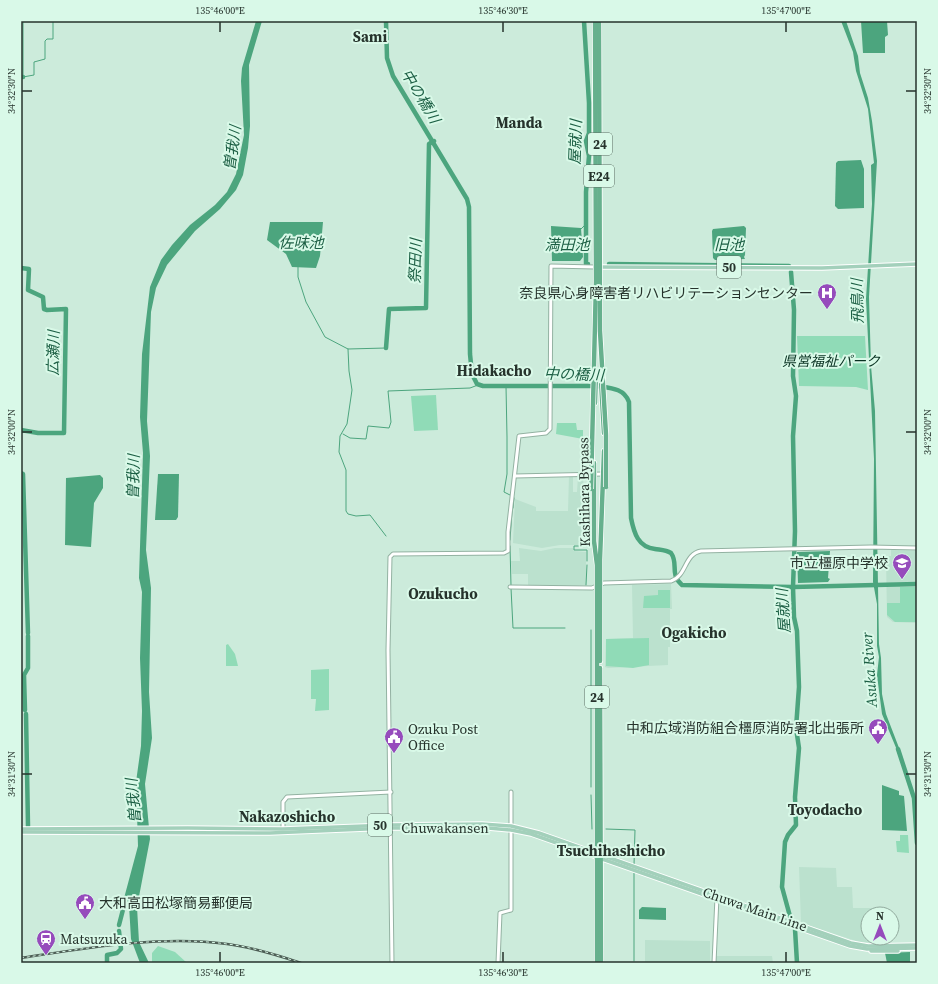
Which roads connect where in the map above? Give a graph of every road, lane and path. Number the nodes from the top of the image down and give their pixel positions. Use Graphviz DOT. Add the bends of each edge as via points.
graph roads {
  1 [pos="595,21"];
  2 [pos="599,21"];
  3 [pos="917,264"];
  4 [pos="598,267"];
  5 [pos="598,331"];
  6 [pos="598,386"];
  7 [pos="603,474"];
  8 [pos="594,475"];
  9 [pos="515,476"];
  10 [pos="606,488"];
  11 [pos="591,489"];
  12 [pos="594,541"];
  13 [pos="602,547"];
  14 [pos="917,548"];
  15 [pos="598,585"];
  16 [pos="510,587"];
  17 [pos="391,792"];
  18 [pos="511,792"];
  19 [pos="391,827"];
  20 [pos="511,828"];
  21 [pos="21,829"];
  22 [pos="284,829"];
  23 [pos="133,830"];
  24 [pos="159,830"];
  25 [pos="21,832"];
  26 [pos="599,856"];
  27 [pos="717,898"];
  28 [pos="839,939"];
  29 [pos="832,940"];
  30 [pos="915,946"];
  31 [pos="893,947"];
  32 [pos="392,963"];
  33 [pos="498,963"];
  34 [pos="597,963"];
  35 [pos="601,963"];
  36 [pos="714,963"];
  1 -- 4 [label="highway, Kashihara Bypass / 24"];
  1 -- 5 [label="highway, E24, bridge"];
  2 -- 4 [label="highway, Kashihara Bypass / 24"];
  2 -- 5 [label="highway, E24, bridge"];
  3 -- 4 [label="main road, 50" via="794,268"];
  4 -- 6 [label="highway, Kashihara Bypass / 24"];
  4 -- 6 [label="highway, Kashihara Bypass / 24" via="602,279"];
  4 -- 9 [label="street" via="551,266 550,429 546,433 519,436"];
  5 -- 10 [label="highway, E24, bridge" via="606,435"];
  5 -- 11 [label="highway, E24, bridge"];
  6 -- 7 [label="highway, Kashihara Bypass / 24" via="604,434"];
  6 -- 8 [label="highway, Kashihara Bypass / 24"];
  7 -- 8 [label="street"];
  7 -- 13 [label="highway, Kashihara Bypass / 24"];
  8 -- 9 [label="street"];
  8 -- 12 [label="highway, Kashihara Bypass / 24"];
  9 -- 17 [label="street" via="508,551 393,554 390,557 388,650"];
  10 -- 13 [label="highway, 24"];
  11 -- 12 [label="highway, 24"];
  12 -- 15 [label="highway, Kashihara Bypass / 24"];
  13 -- 15 [label="highway, Kashihara Bypass / 24"];
  14 -- 15 [label="street" via="698,552 690,557 676,579"];
  15 -- 16 [label="street" via="592,588"];
  15 -- 26 [label="highway, Kashihara Bypass / 24"];
  17 -- 19 [label="street"];
  17 -- 22 [label="street" via="287,797 283,802"];
  18 -- 20 [label="street"];
  19 -- 20 [label="main road, Chuwakansen / 50" via="482,824"];
  19 -- 22 [label="main road, Chuwakansen / 50"];
  19 -- 24 [label="main road, Chuwakansen / 50" via="270,833"];
  19 -- 32 [label="street"];
  20 -- 26 [label="main road, Chuwakansen / 50" via="539,833"];
  20 -- 33 [label="street" via="511,910 500,913"];
  21 -- 23 [label="main road, Chuwakansen / 50"];
  22 -- 24 [label="main road, Chuwakansen / 50"];
  23 -- 24 [label="main road, Chuwakansen / 50"];
  23 -- 25 [label="main road, Chuwakansen / 50"];
  26 -- 27 [label="main road, Chuwa Main Line"];
  26 -- 34 [label="highway, Kashihara Bypass / 24"];
  26 -- 35 [label="highway, Kashihara Bypass / 24"];
  27 -- 28 [label="main road, Chuwa Main Line"];
  27 -- 29 [label="main road, Chuwa Main Line"];
  27 -- 36 [label="street"];
  28 -- 30 [label="main road" via="867,944"];
  28 -- 31 [label="main road, Chuwa Main Line" via="860,945"];
  29 -- 30 [label="main road" via="858,950 877,952"];
  29 -- 31 [label="main road, Chuwa Main Line" via="863,948"];
  30 -- 31 [label="main road, Chuwa Main Line"];
}
